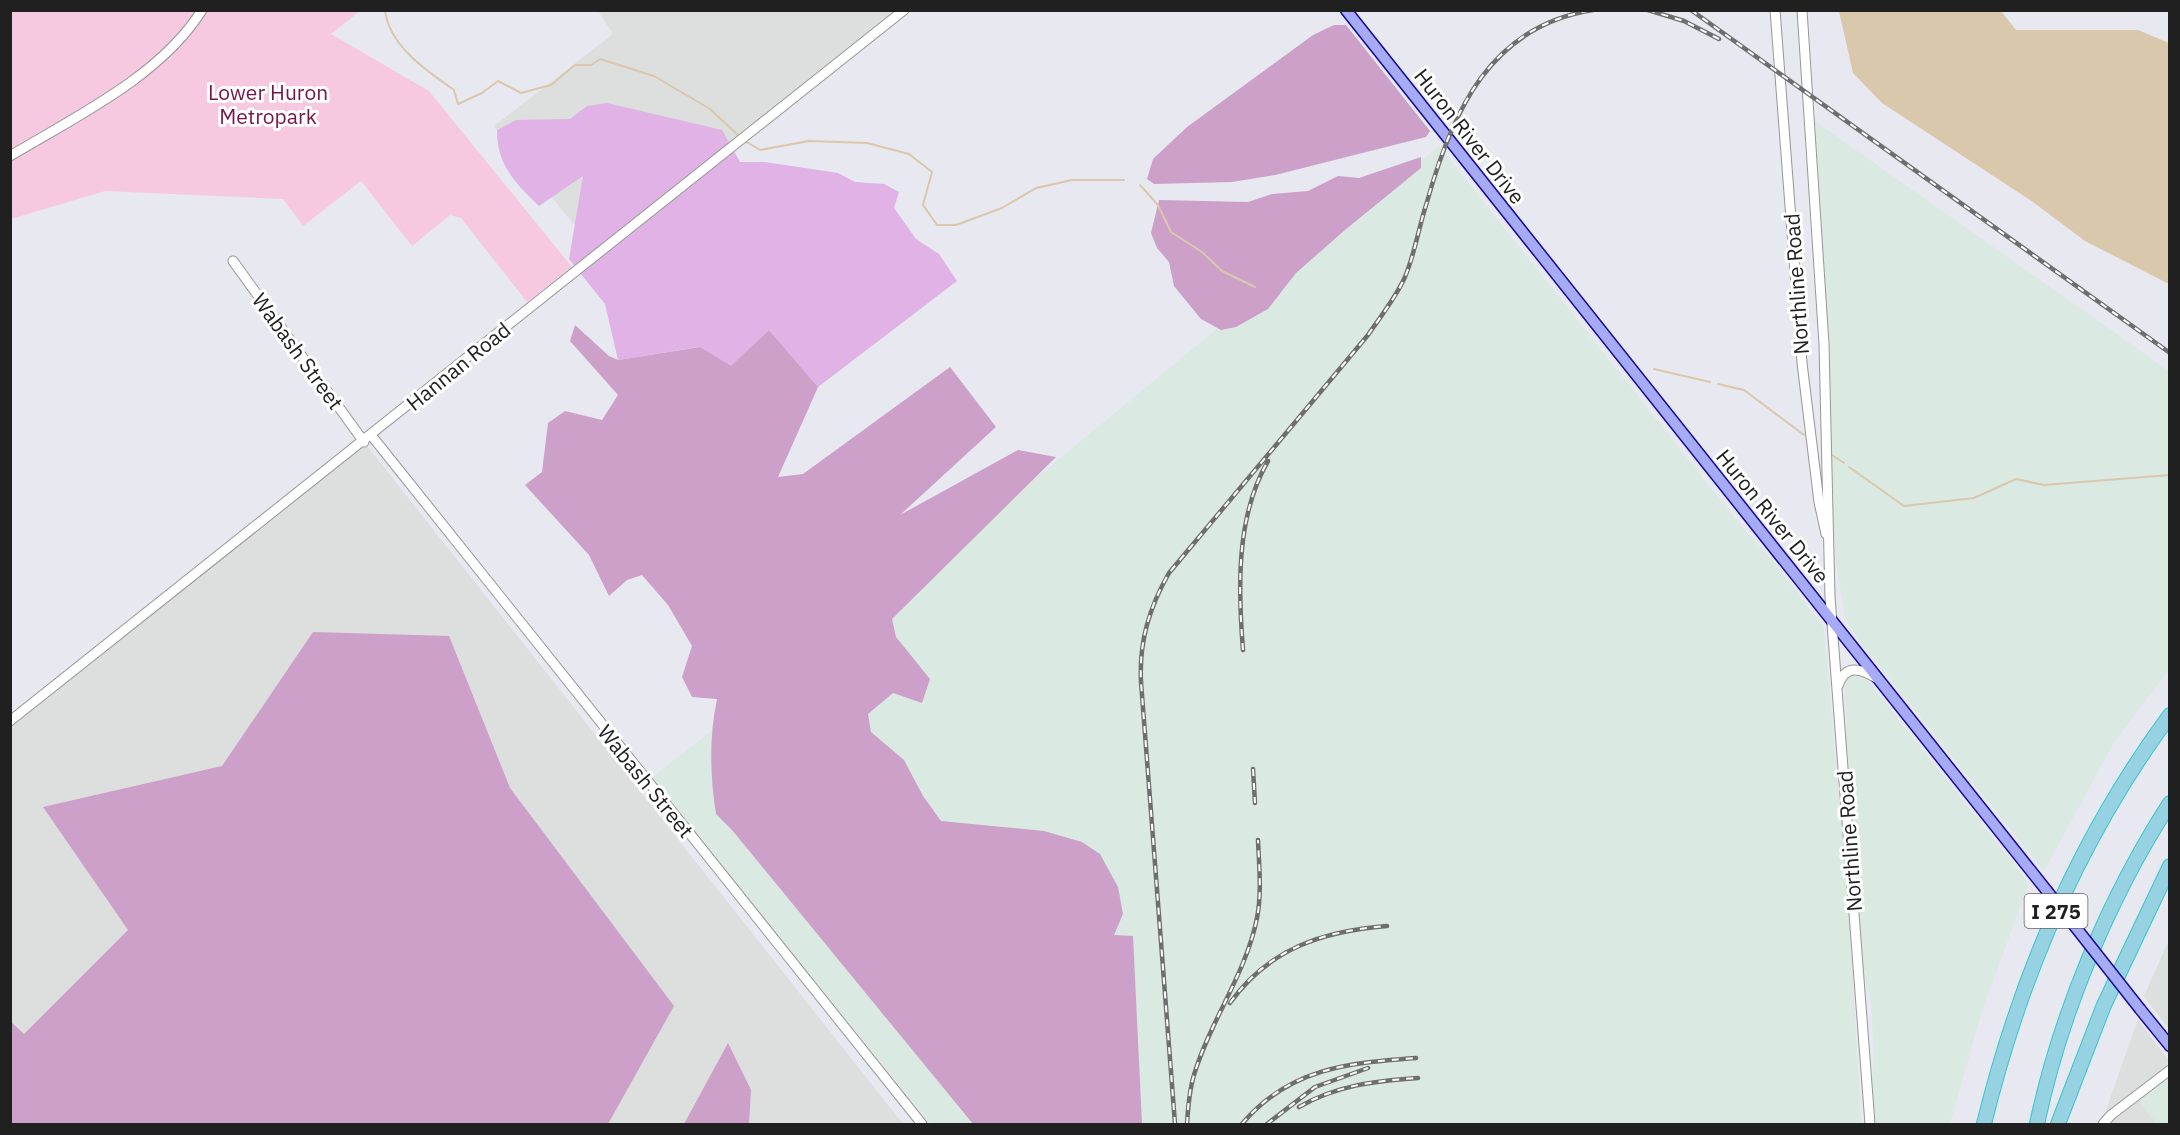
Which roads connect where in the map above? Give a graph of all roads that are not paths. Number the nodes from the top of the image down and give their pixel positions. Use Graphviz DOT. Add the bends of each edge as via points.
graph roads {
  1 [pos="202,10"];
  2 [pos="1346,10"];
  3 [pos="1775,10"];
  4 [pos="1802,10"];
  5 [pos="900,12"];
  6 [pos="10,156"];
  7 [pos="232,261"];
  8 [pos="368,438"];
  9 [pos="1831,557"];
  10 [pos="1832,621"];
  11 [pos="1879,680"];
  12 [pos="1837,688"];
  13 [pos="2169,715"];
  14 [pos="10,721"];
  15 [pos="2169,803"];
  16 [pos="2169,866"];
  17 [pos="2169,879"];
  18 [pos="2146,914"];
  19 [pos="2169,1046"];
  20 [pos="2169,1070"];
  21 [pos="922,1125"];
  22 [pos="1870,1125"];
  23 [pos="1983,1125"];
  24 [pos="2037,1125"];
  25 [pos="2058,1125"];
  26 [pos="2103,1125"];
  1 -- 6 [label="street" via="150,68"];
  2 -- 10 [label="main road, Huron River Drive"];
  3 -- 9 [label="street, Northline Road" via="1802,363 1819,502"];
  4 -- 9 [label="street, Northline Road" via="1824,344"];
  5 -- 8 [label="street, Hannan Road"];
  7 -- 8 [label="street, Wabash Street"];
  8 -- 14 [label="street, Hannan Road"];
  8 -- 21 [label="street, Wabash Street"];
  9 -- 10 [label="street, Northline Road"];
  10 -- 11 [label="main road, Huron River Drive"];
  10 -- 12 [label="street, Northline Road"];
  11 -- 12 [label="street" via="1860,669 1852,669 1842,676"];
  11 -- 19 [label="main road, Huron River Drive, bridge"];
  12 -- 22 [label="street, Northline Road"];
  13 -- 23 [label="highway, I 275" via="2138,758 2088,843 2044,939 2009,1032"];
  15 -- 24 [label="highway, I 275" via="2116,900 2082,979 2061,1035"];
  16 -- 18 [label="highway"];
  17 -- 18 [label="highway"];
  18 -- 25 [label="highway" via="2085,1051"];
  20 -- 26 [label="street"];
}
